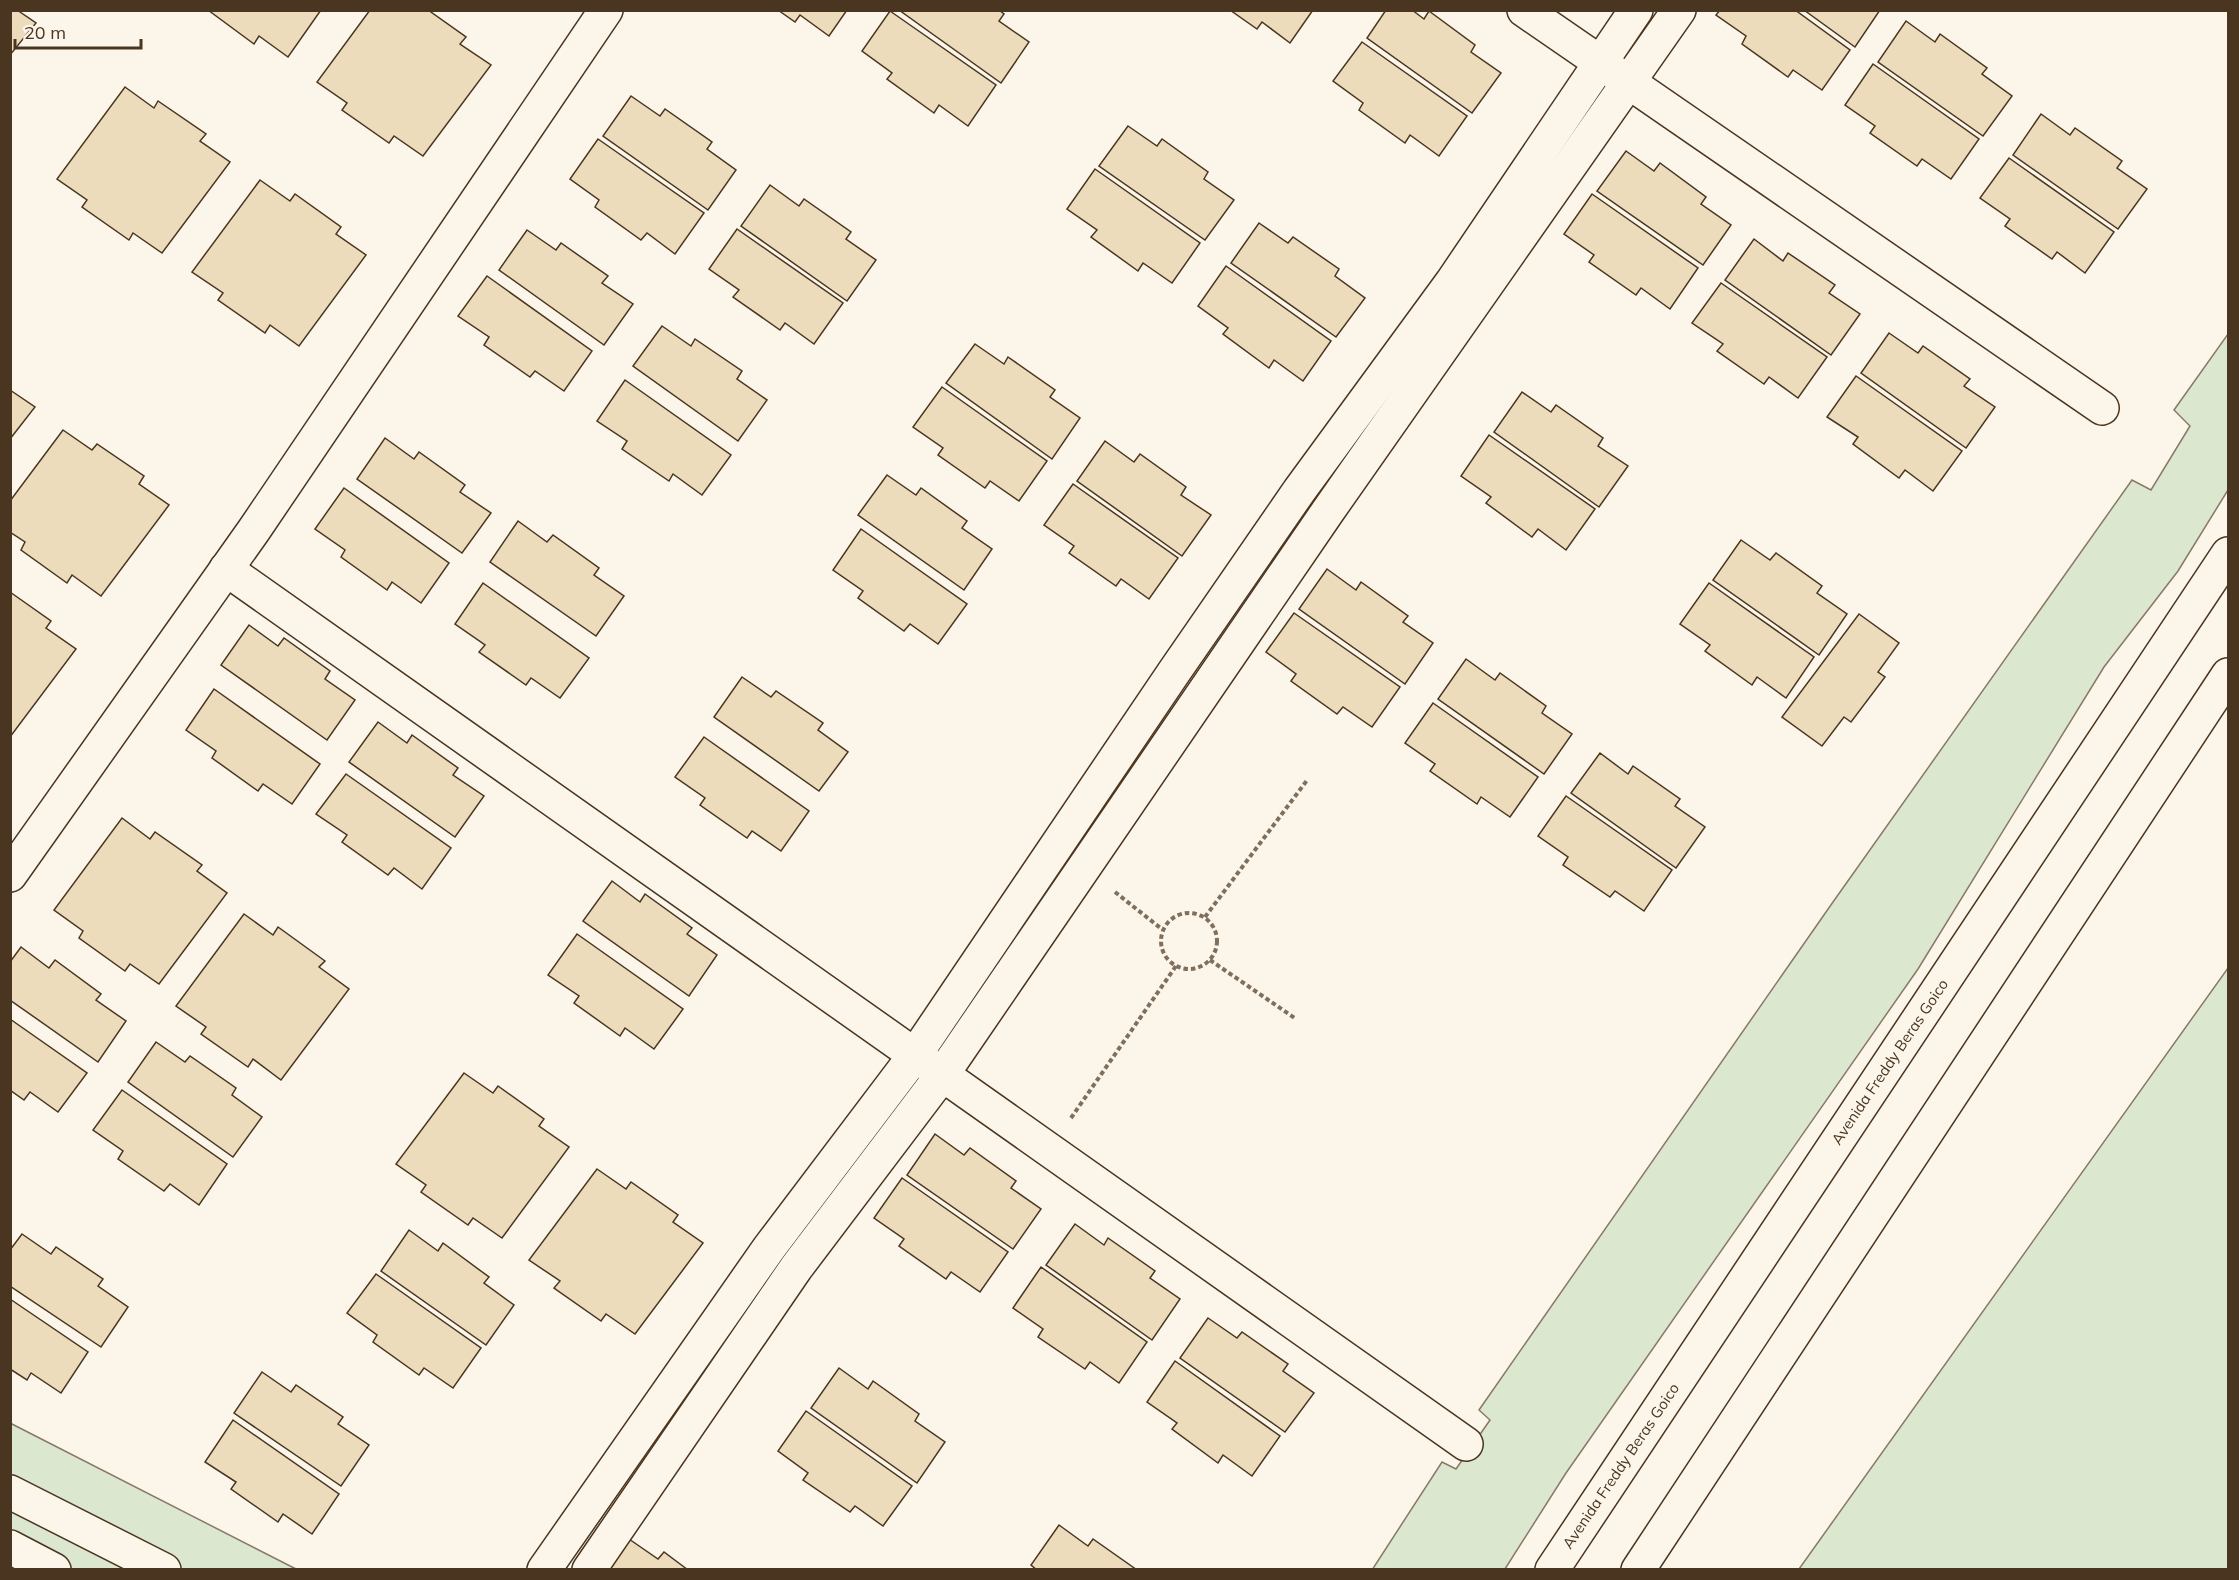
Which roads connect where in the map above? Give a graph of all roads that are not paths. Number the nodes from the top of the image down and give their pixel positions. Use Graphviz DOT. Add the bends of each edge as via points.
graph roads {
  1 [pos="606,10"];
  2 [pos="1524,10"];
  3 [pos="1636,10"];
  4 [pos="1679,10"];
  5 [pos="1599,64"];
  6 [pos="1628,83"];
  7 [pos="1464,290"];
  8 [pos="2102,408"];
  9 [pos="1299,491"];
  10 [pos="1328,511"];
  11 [pos="2229,554"];
  12 [pos="226,569"];
  13 [pos="2229,675"];
  14 [pos="1055,848"];
  15 [pos="1084,867"];
  16 [pos="10,875"];
  17 [pos="915,1055"];
  18 [pos="942,1075"];
  19 [pos="770,1248"];
  20 [pos="796,1268"];
  21 [pos="1466,1444"];
  22 [pos="621,1460"];
  23 [pos="650,1481"];
  24 [pos="10,1492"];
  25 [pos="10,1547"];
  26 [pos="54,1569"];
  27 [pos="164,1569"];
  28 [pos="544,1569"];
  29 [pos="589,1569"];
  30 [pos="1552,1569"];
  31 [pos="1638,1569"];
  1 -- 12 [label="street"];
  2 -- 5 [label="street"];
  3 -- 5 [label="street"];
  4 -- 6 [label="street"];
  5 -- 6 [label="street"];
  5 -- 7 [label="street"];
  6 -- 7 [label="street"];
  6 -- 8 [label="street"];
  7 -- 9 [label="street"];
  7 -- 10 [label="street"];
  9 -- 10 [label="street"];
  9 -- 14 [label="street"];
  10 -- 15 [label="street"];
  11 -- 30 [label="street, Avenida Freddy Beras Goico"];
  12 -- 16 [label="street"];
  12 -- 17 [label="street"];
  13 -- 31 [label="street"];
  14 -- 15 [label="street"];
  14 -- 17 [label="street"];
  15 -- 18 [label="street"];
  17 -- 18 [label="street"];
  17 -- 19 [label="street"];
  18 -- 20 [label="street"];
  18 -- 21 [label="street"];
  19 -- 20 [label="street"];
  19 -- 22 [label="street"];
  20 -- 23 [label="street"];
  22 -- 23 [label="street"];
  22 -- 28 [label="street"];
  23 -- 29 [label="street"];
  24 -- 27 [label="street"];
  25 -- 26 [label="street"];
}
